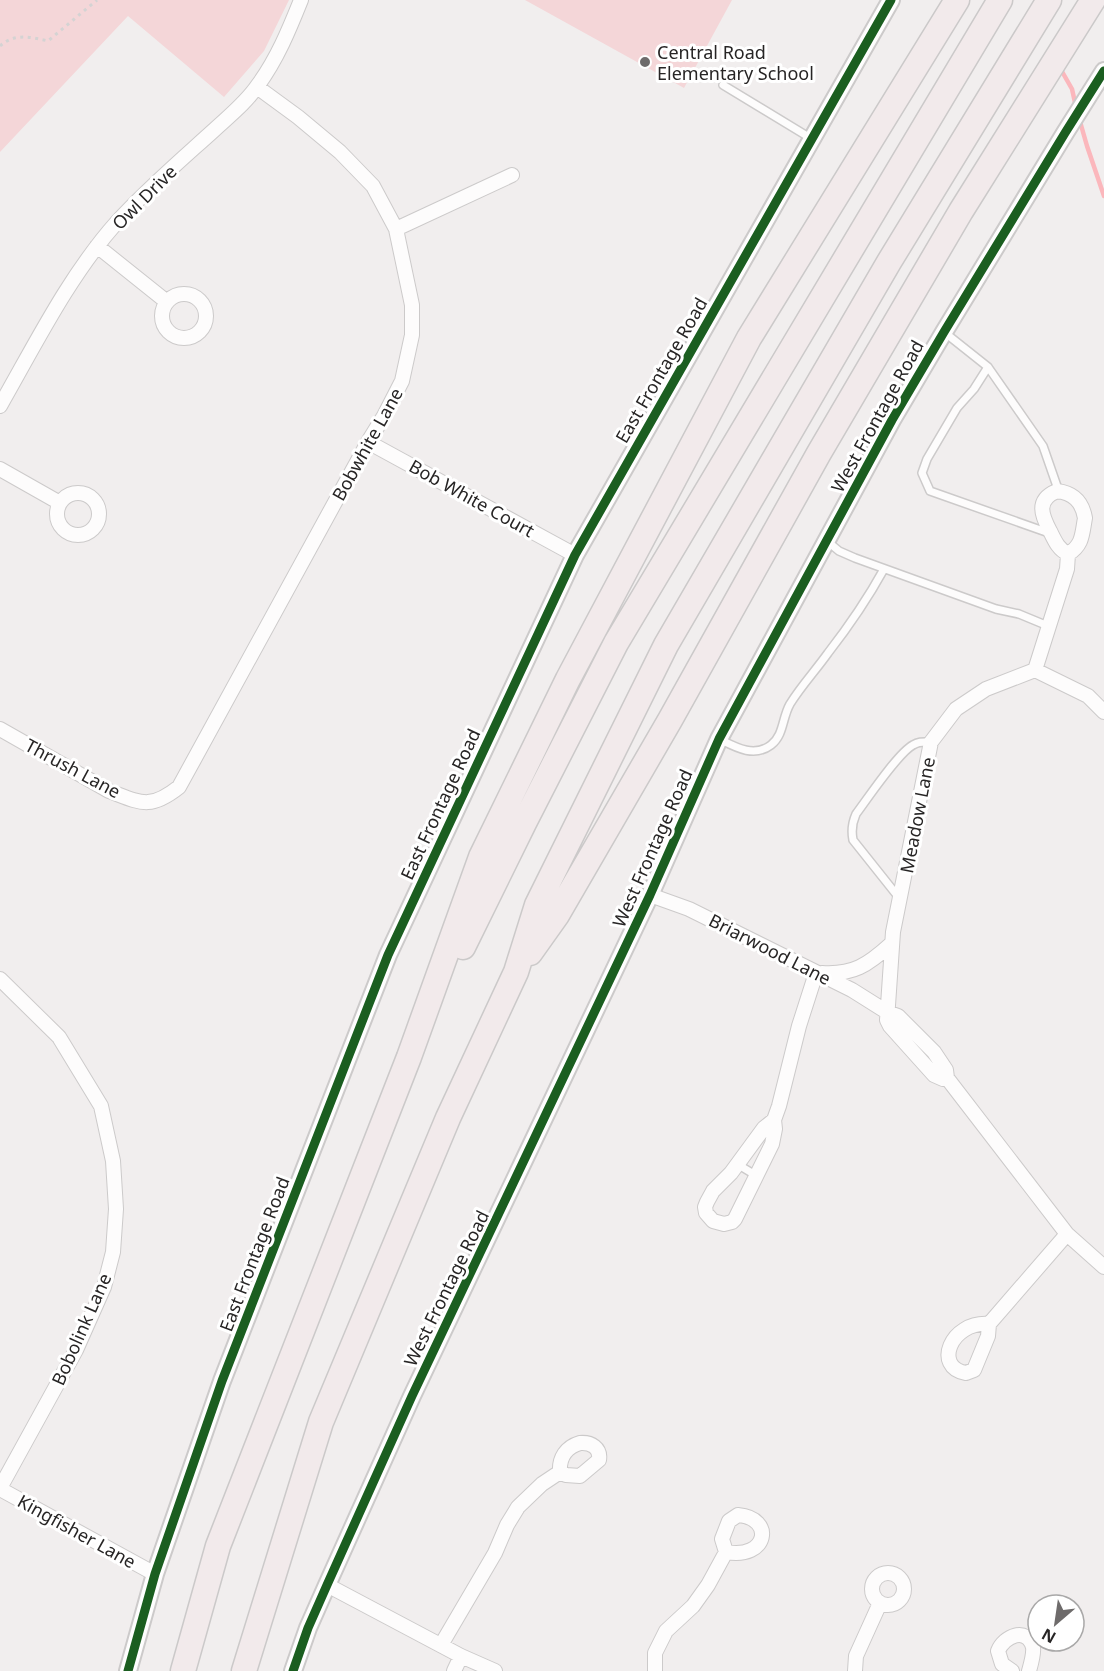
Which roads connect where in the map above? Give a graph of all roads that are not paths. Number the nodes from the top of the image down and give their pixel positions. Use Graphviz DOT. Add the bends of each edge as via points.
graph roads {
  1 [pos="301,0"];
  2 [pos="891,0"];
  3 [pos="957,0"];
  4 [pos="1000,0"];
  5 [pos="1049,0"];
  6 [pos="1093,0"];
  7 [pos="1101,75"];
  8 [pos="723,85"];
  9 [pos="257,87"];
  10 [pos="812,139"];
  11 [pos="512,175"];
  12 [pos="396,229"];
  13 [pos="97,246"];
  14 [pos="167,302"];
  15 [pos="944,332"];
  16 [pos="988,367"];
  17 [pos="0,406"];
  18 [pos="368,442"];
  19 [pos="0,470"];
  20 [pos="1059,492"];
  21 [pos="60,503"];
  22 [pos="1051,533"];
  23 [pos="827,541"];
  24 [pos="1068,554"];
  25 [pos="575,555"];
  26 [pos="884,568"];
  27 [pos="1048,626"];
  28 [pos="1035,670"];
  29 [pos="1104,712"];
  30 [pos="0,729"];
  31 [pos="719,739"];
  32 [pos="931,742"];
  33 [pos="147,803"];
  34 [pos="650,894"];
  35 [pos="900,899"];
  36 [pos="891,944"];
  37 [pos="516,972"];
  38 [pos="816,973"];
  39 [pos="0,979"];
  40 [pos="887,1012"];
  41 [pos="929,1046"];
  42 [pos="917,1055"];
  43 [pos="409,1057"];
  44 [pos="948,1078"];
  45 [pos="774,1120"];
  46 [pos="737,1164"];
  47 [pos="757,1176"];
  48 [pos="1067,1234"];
  49 [pos="1104,1267"];
  50 [pos="989,1324"];
  51 [pos="560,1472"];
  52 [pos="0,1489"];
  53 [pos="726,1552"];
  54 [pos="155,1574"];
  55 [pos="327,1585"];
  56 [pos="880,1603"];
  57 [pos="441,1645"];
  58 [pos="461,1656"];
  59 [pos="128,1671"];
  60 [pos="183,1671"];
  61 [pos="244,1671"];
  62 [pos="293,1671"];
  63 [pos="454,1671"];
  64 [pos="495,1671"];
  65 [pos="655,1671"];
  66 [pos="855,1671"];
  67 [pos="1012,1671"];
  68 [pos="1029,1671"];
  1 -- 9 [label="street, Owl Drive" via="274,61"];
  2 -- 10 [label="street, East Frontage Road"];
  3 -- 43 [label="highway" via="749,338 568,679 481,857"];
  4 -- 43 [label="highway" via="616,643"];
  5 -- 37 [label="highway" via="889,262 666,645 537,905"];
  6 -- 37 [label="highway" via="955,221 813,463 557,915"];
  7 -- 15 [label="street, West Frontage Road"];
  8 -- 10 [label="lane"];
  9 -- 12 [label="street, Bobwhite Lane" via="340,152 374,186"];
  9 -- 13 [label="street, Owl Drive" via="143,195"];
  10 -- 25 [label="street, East Frontage Road"];
  11 -- 12 [label="street"];
  12 -- 18 [label="street, Bobwhite Lane" via="412,305 412,335 402,381"];
  13 -- 14 [label="street"];
  13 -- 17 [label="street, Owl Drive"];
  15 -- 16 [label="lane"];
  15 -- 23 [label="street, West Frontage Road"];
  16 -- 20 [label="lane" via="1043,446"];
  16 -- 22 [label="lane" via="957,408 922,473 930,491"];
  18 -- 25 [label="street, Bob White Court"];
  18 -- 33 [label="street, Bobwhite Lane" via="178,787 165,798"];
  19 -- 21 [label="street"];
  20 -- 22 [label="street" via="1050,495 1042,506"];
  20 -- 24 [label="street" via="1076,498 1085,518 1079,543"];
  22 -- 24 [label="street" via="1059,549"];
  23 -- 26 [label="lane" via="839,551"];
  23 -- 31 [label="street, West Frontage Road"];
  24 -- 27 [label="street" via="1067,569"];
  25 -- 54 [label="street, East Frontage Road" via="388,955 222,1381"];
  26 -- 27 [label="lane"];
  26 -- 31 [label="lane" via="862,606 789,706 778,737 770,746 749,751"];
  27 -- 28 [label="street"];
  28 -- 29 [label="street" via="1088,696"];
  28 -- 32 [label="street, Meadow Lane" via="986,689 956,710"];
  30 -- 33 [label="street, Thrush Lane" via="109,791"];
  31 -- 34 [label="street, West Frontage Road"];
  32 -- 35 [label="street, Meadow Lane"];
  32 -- 35 [label="lane" via="915,743 902,753 852,822 854,840"];
  34 -- 38 [label="street, Briarwood Lane" via="689,909"];
  34 -- 55 [label="street, West Frontage Road" via="412,1396"];
  35 -- 36 [label="street, Meadow Lane"];
  36 -- 38 [label="street" via="868,964 852,971"];
  36 -- 40 [label="street, Meadow Lane"];
  37 -- 61 [label="highway" via="448,1118 321,1422"];
  38 -- 40 [label="street, Briarwood Lane"];
  38 -- 45 [label="street"];
  39 -- 52 [label="street, Bobolink Lane" via="59,1037 101,1106 113,1161 116,1209 113,1252 104,1287 76,1350"];
  40 -- 41 [label="street, Briarwood Lane" via="901,1018"];
  40 -- 42 [label="street, Briarwood Lane" via="890,1026"];
  41 -- 42 [label="lane"];
  41 -- 44 [label="street, Briarwood Lane"];
  42 -- 44 [label="street, Briarwood Lane" via="934,1075"];
  43 -- 60 [label="highway" via="218,1546"];
  44 -- 48 [label="street, Briarwood Lane"];
  45 -- 46 [label="street"];
  45 -- 47 [label="street" via="772,1144"];
  46 -- 47 [label="lane"];
  46 -- 47 [label="street" via="709,1196 705,1208 713,1221 724,1224 735,1220"];
  48 -- 49 [label="street, Briarwood Lane"];
  48 -- 50 [label="street"];
  51 -- 57 [label="street" via="524,1500 513,1515"];
  52 -- 54 [label="street, Kingfisher Lane"];
  53 -- 65 [label="street" via="693,1606 666,1631 655,1653"];
  54 -- 59 [label="street, East Frontage Road"];
  55 -- 57 [label="street"];
  55 -- 62 [label="street, West Frontage Road"];
  56 -- 66 [label="street" via="856,1656"];
  57 -- 58 [label="street"];
  58 -- 63 [label="street"];
  58 -- 64 [label="street"];
  67 -- 68 [label="street" via="1002,1664 998,1651 1006,1639 1018,1635 1028,1639 1032,1646"];
}
